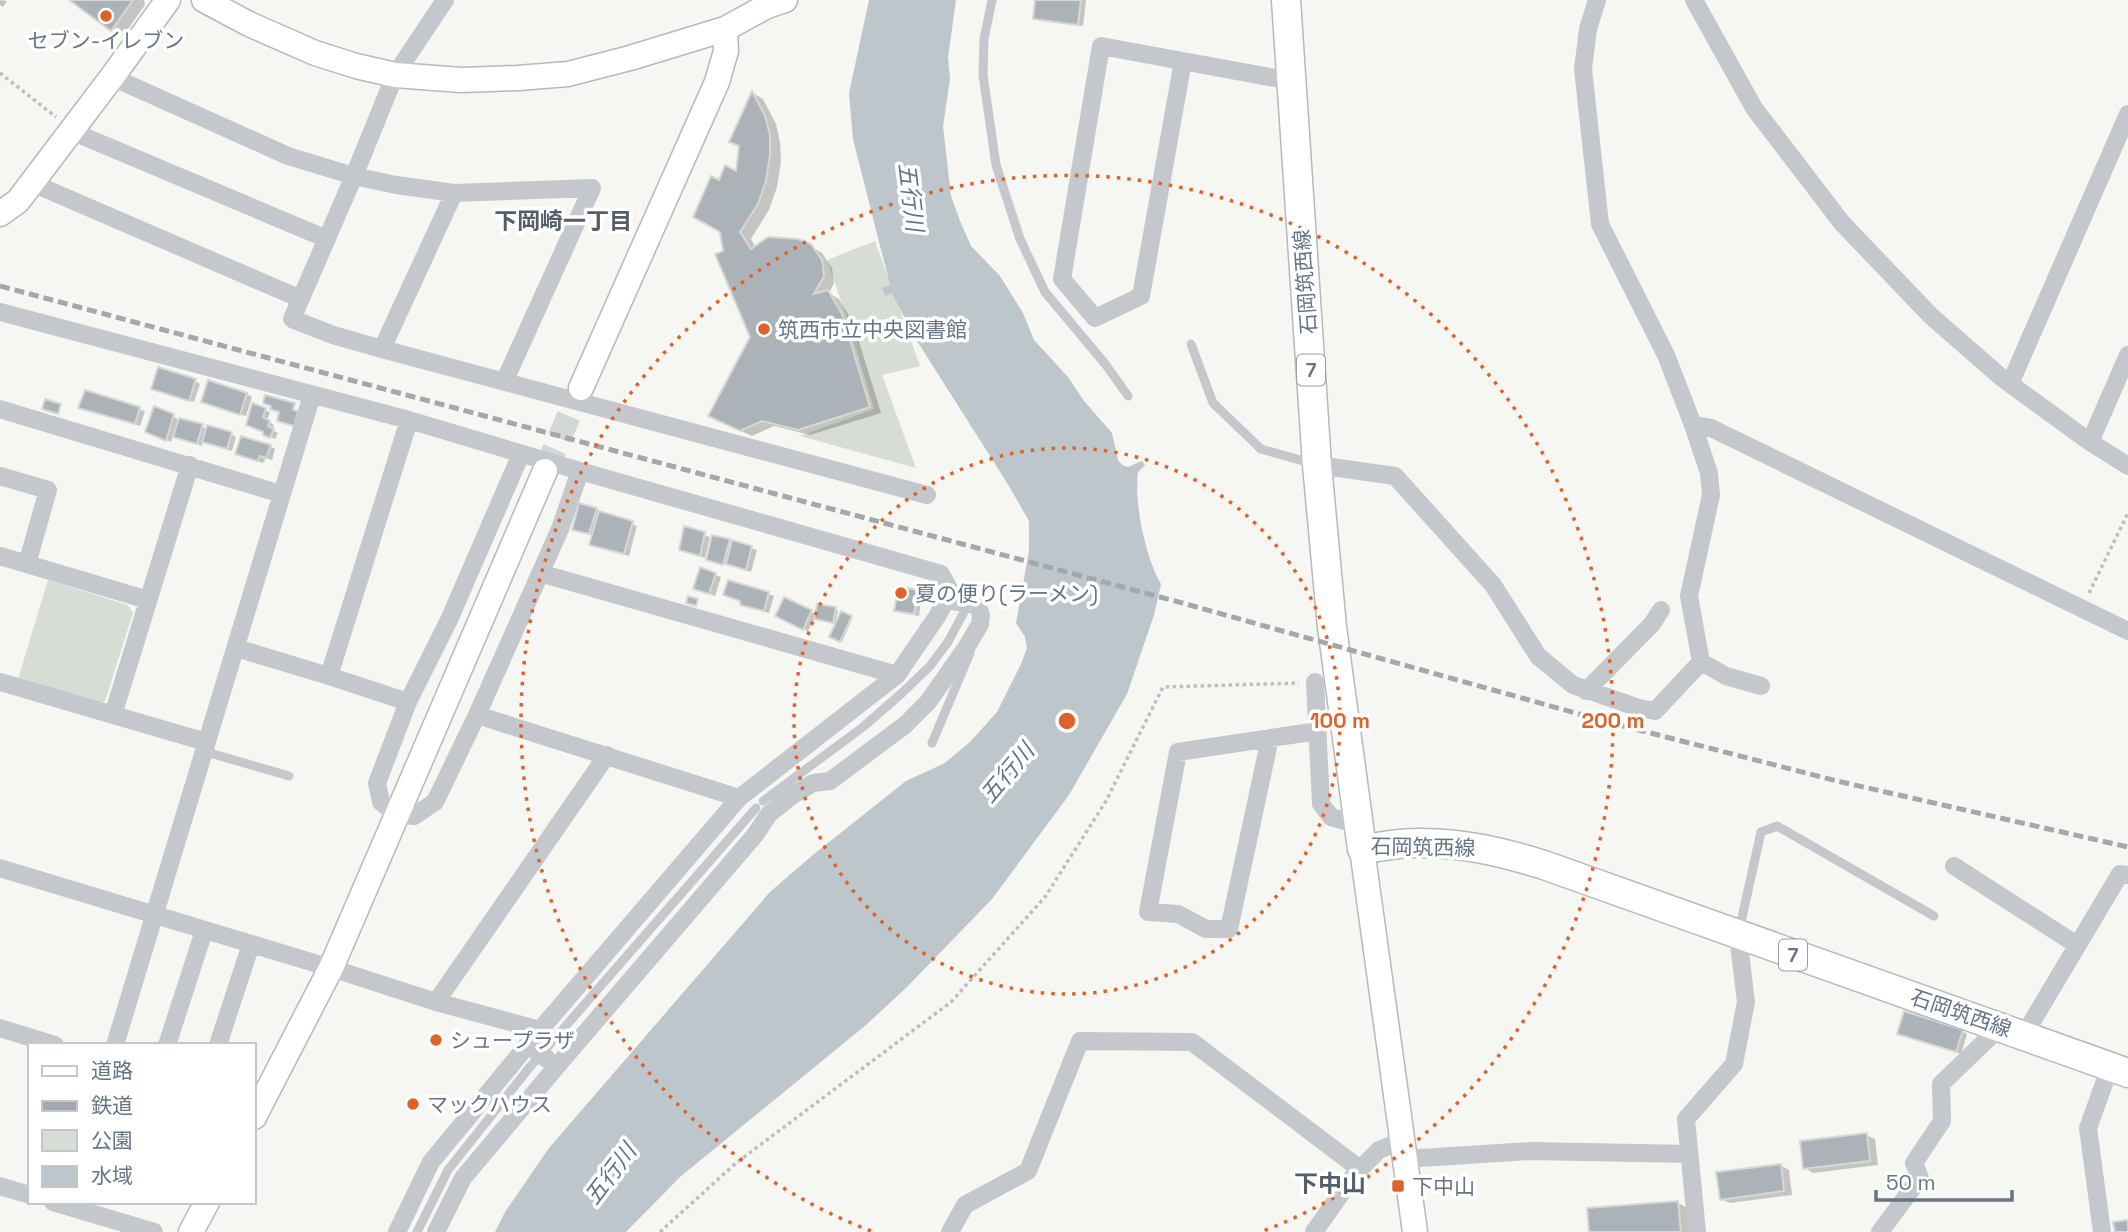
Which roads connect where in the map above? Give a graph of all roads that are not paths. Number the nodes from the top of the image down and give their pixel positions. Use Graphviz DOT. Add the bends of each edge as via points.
graph roads {
  1 [pos="168,0"];
  2 [pos="204,0"];
  3 [pos="445,0"];
  4 [pos="992,0"];
  5 [pos="1286,0"];
  6 [pos="1597,0"];
  7 [pos="1694,0"];
  8 [pos="773,2"];
  9 [pos="725,29"];
  10 [pos="1183,61"];
  11 [pos="395,75"];
  12 [pos="112,77"];
  13 [pos="1291,81"];
  14 [pos="2128,114"];
  15 [pos="66,126"];
  16 [pos="354,176"];
  17 [pos="32,183"];
  18 [pos="454,193"];
  19 [pos="0,214"];
  20 [pos="327,239"];
  21 [pos="301,299"];
  22 [pos="0,312"];
  23 [pos="1192,344"];
  24 [pos="382,349"];
  25 [pos="2128,355"];
  26 [pos="505,380"];
  27 [pos="2010,384"];
  28 [pos="581,388"];
  29 [pos="312,396"];
  30 [pos="1128,396"];
  31 [pos="0,409"];
  32 [pos="409,420"];
  33 [pos="1693,425"];
  34 [pos="2090,442"];
  35 [pos="521,454"];
  36 [pos="190,465"];
  37 [pos="1317,465"];
  38 [pos="2128,466"];
  39 [pos="545,471"];
  40 [pos="580,471"];
  41 [pos="0,475"];
  42 [pos="281,494"];
  43 [pos="928,495"];
  44 [pos="0,556"];
  45 [pos="27,564"];
  46 [pos="540,573"];
  47 [pos="148,600"];
  48 [pos="946,600"];
  49 [pos="965,610"];
  50 [pos="1661,610"];
  51 [pos="976,631"];
  52 [pos="2128,631"];
  53 [pos="236,648"];
  54 [pos="1701,662"];
  55 [pos="897,675"];
  56 [pos="329,676"];
  57 [pos="0,682"];
  58 [pos="1315,682"];
  59 [pos="1761,686"];
  60 [pos="1586,691"];
  61 [pos="408,702"];
  62 [pos="113,715"];
  63 [pos="477,715"];
  64 [pos="1318,732"];
  65 [pos="1270,738"];
  66 [pos="932,743"];
  67 [pos="204,747"];
  68 [pos="607,755"];
  69 [pos="289,776"];
  70 [pos="757,801"];
  71 [pos="396,814"];
  72 [pos="1360,837"];
  73 [pos="1954,866"];
  74 [pos="0,868"];
  75 [pos="2128,875"];
  76 [pos="155,915"];
  77 [pos="1934,916"];
  78 [pos="204,930"];
  79 [pos="1738,936"];
  80 [pos="251,944"];
  81 [pos="2077,945"];
  82 [pos="331,968"];
  83 [pos="436,1002"];
  84 [pos="0,1028"];
  85 [pos="540,1030"];
  86 [pos="2012,1031"];
  87 [pos="49,1043"];
  88 [pos="116,1043"];
  89 [pos="168,1043"];
  90 [pos="219,1043"];
  91 [pos="541,1055"];
  92 [pos="2119,1070"];
  93 [pos="256,1113"];
  94 [pos="1403,1150"];
  95 [pos="1689,1154"];
  96 [pos="1360,1169"];
  97 [pos="0,1186"];
  98 [pos="28,1194"];
  99 [pos="63,1204"];
  100 [pos="206,1204"];
  101 [pos="154,1232"];
  102 [pos="191,1232"];
  103 [pos="397,1232"];
  104 [pos="417,1232"];
  105 [pos="436,1232"];
  106 [pos="950,1232"];
  107 [pos="1314,1232"];
  108 [pos="1415,1232"];
  109 [pos="1697,1232"];
  110 [pos="1880,1232"];
  111 [pos="2102,1232"];
  1 -- 12 [label="street"];
  2 -- 11 [label="street" via="315,53"];
  3 -- 11 [label="street"];
  4 -- 30 [label="lane" via="983,75 996,165 1020,239 1045,292"];
  5 -- 13 [label="main road, 石岡筑西線 / 7"];
  6 -- 33 [label="street" via="1583,69 1600,224 1665,355"];
  7 -- 27 [label="street" via="1754,108 1842,223 1931,316"];
  8 -- 9 [label="street"];
  9 -- 11 [label="street" via="568,74 461,80"];
  9 -- 28 [label="street" via="726,51 717,82"];
  10 -- 10 [label="street" via="1101,46 1062,279 1096,318 1141,296"];
  10 -- 13 [label="street"];
  11 -- 16 [label="street"];
  12 -- 15 [label="street"];
  12 -- 16 [label="street" via="288,156"];
  13 -- 37 [label="main road, 石岡筑西線 / 7"];
  14 -- 27 [label="street"];
  15 -- 17 [label="street"];
  15 -- 20 [label="street"];
  16 -- 18 [label="street"];
  16 -- 20 [label="street"];
  17 -- 19 [label="street"];
  17 -- 21 [label="street"];
  18 -- 24 [label="street"];
  18 -- 26 [label="street" via="592,188"];
  20 -- 21 [label="street"];
  21 -- 24 [label="street" via="292,319"];
  22 -- 29 [label="street"];
  23 -- 37 [label="lane" via="1213,402 1261,449"];
  24 -- 26 [label="street"];
  25 -- 34 [label="street"];
  26 -- 43 [label="street"];
  27 -- 34 [label="street"];
  29 -- 32 [label="street"];
  29 -- 42 [label="street"];
  31 -- 36 [label="street"];
  32 -- 35 [label="street"];
  32 -- 56 [label="street"];
  33 -- 52 [label="street" via="1711,428"];
  33 -- 54 [label="street" via="1710,473 1711,495 1689,596"];
  34 -- 38 [label="street"];
  35 -- 40 [label="street"];
  35 -- 61 [label="street"];
  36 -- 42 [label="street"];
  36 -- 47 [label="street"];
  37 -- 60 [label="street" via="1395,477 1493,585 1538,656"];
  37 -- 72 [label="main road, 石岡筑西線 / 7" via="1332,627"];
  39 -- 71 [label="street"];
  40 -- 46 [label="street"];
  40 -- 48 [label="street" via="941,574 950,592"];
  41 -- 45 [label="street" via="48,490"];
  42 -- 53 [label="street"];
  44 -- 45 [label="street"];
  45 -- 47 [label="street"];
  46 -- 55 [label="street"];
  46 -- 63 [label="street"];
  47 -- 62 [label="street"];
  48 -- 51 [label="street" via="977,605 981,615"];
  48 -- 55 [label="street"];
  49 -- 70 [label="lane" via="930,666 902,693 863,727"];
  50 -- 60 [label="street"];
  51 -- 66 [label="lane"];
  51 -- 70 [label="street" via="928,702 905,725 830,781 813,783 793,795"];
  53 -- 56 [label="street"];
  53 -- 67 [label="street"];
  54 -- 59 [label="street" via="1726,676"];
  54 -- 60 [label="street" via="1655,711"];
  55 -- 70 [label="street"];
  56 -- 61 [label="street"];
  57 -- 62 [label="street"];
  58 -- 64 [label="street"];
  61 -- 71 [label="street" via="377,783 381,802"];
  62 -- 67 [label="street"];
  63 -- 68 [label="street"];
  63 -- 71 [label="street" via="435,802 414,816"];
  64 -- 65 [label="street"];
  64 -- 72 [label="street" via="1321,804"];
  65 -- 65 [label="street" via="1178,752 1148,912 1178,914 1206,929 1230,929"];
  67 -- 69 [label="lane"];
  67 -- 76 [label="street"];
  68 -- 70 [label="street"];
  68 -- 83 [label="street"];
  70 -- 85 [label="street"];
  70 -- 91 [label="street" via="755,835"];
  70 -- 104 [label="lane" via="448,1170"];
  71 -- 82 [label="street"];
  72 -- 79 [label="main road, 石岡筑西線 / 7" via="1496,851"];
  72 -- 94 [label="street"];
  73 -- 81 [label="street"];
  74 -- 76 [label="street"];
  75 -- 81 [label="street" via="2120,874"];
  76 -- 78 [label="street"];
  76 -- 88 [label="street"];
  77 -- 79 [label="lane" via="1777,826 1761,832"];
  78 -- 80 [label="street"];
  78 -- 89 [label="street"];
  79 -- 86 [label="main road, 石岡筑西線 / 7"];
  79 -- 95 [label="street" via="1746,1002 1734,1064 1686,1119"];
  80 -- 82 [label="street"];
  80 -- 90 [label="street"];
  81 -- 86 [label="street"];
  82 -- 83 [label="street"];
  82 -- 93 [label="street"];
  83 -- 85 [label="street"];
  84 -- 87 [label="street"];
  85 -- 91 [label="street"];
  86 -- 92 [label="main road, 石岡筑西線 / 7"];
  86 -- 110 [label="street" via="1941,1084 1942,1121 1914,1163 1920,1178"];
  91 -- 103 [label="street" via="431,1162"];
  91 -- 105 [label="street" via="463,1178"];
  92 -- 111 [label="street" via="2088,1128"];
  94 -- 95 [label="street"];
  94 -- 96 [label="street" via="1379,1150"];
  94 -- 108 [label="street"];
  95 -- 109 [label="street"];
  96 -- 106 [label="street" via="1192,1042 1080,1041 1028,1171 965,1205"];
  96 -- 107 [label="street"];
  97 -- 98 [label="street"];
  99 -- 101 [label="street"];
  100 -- 102 [label="street"];
}
